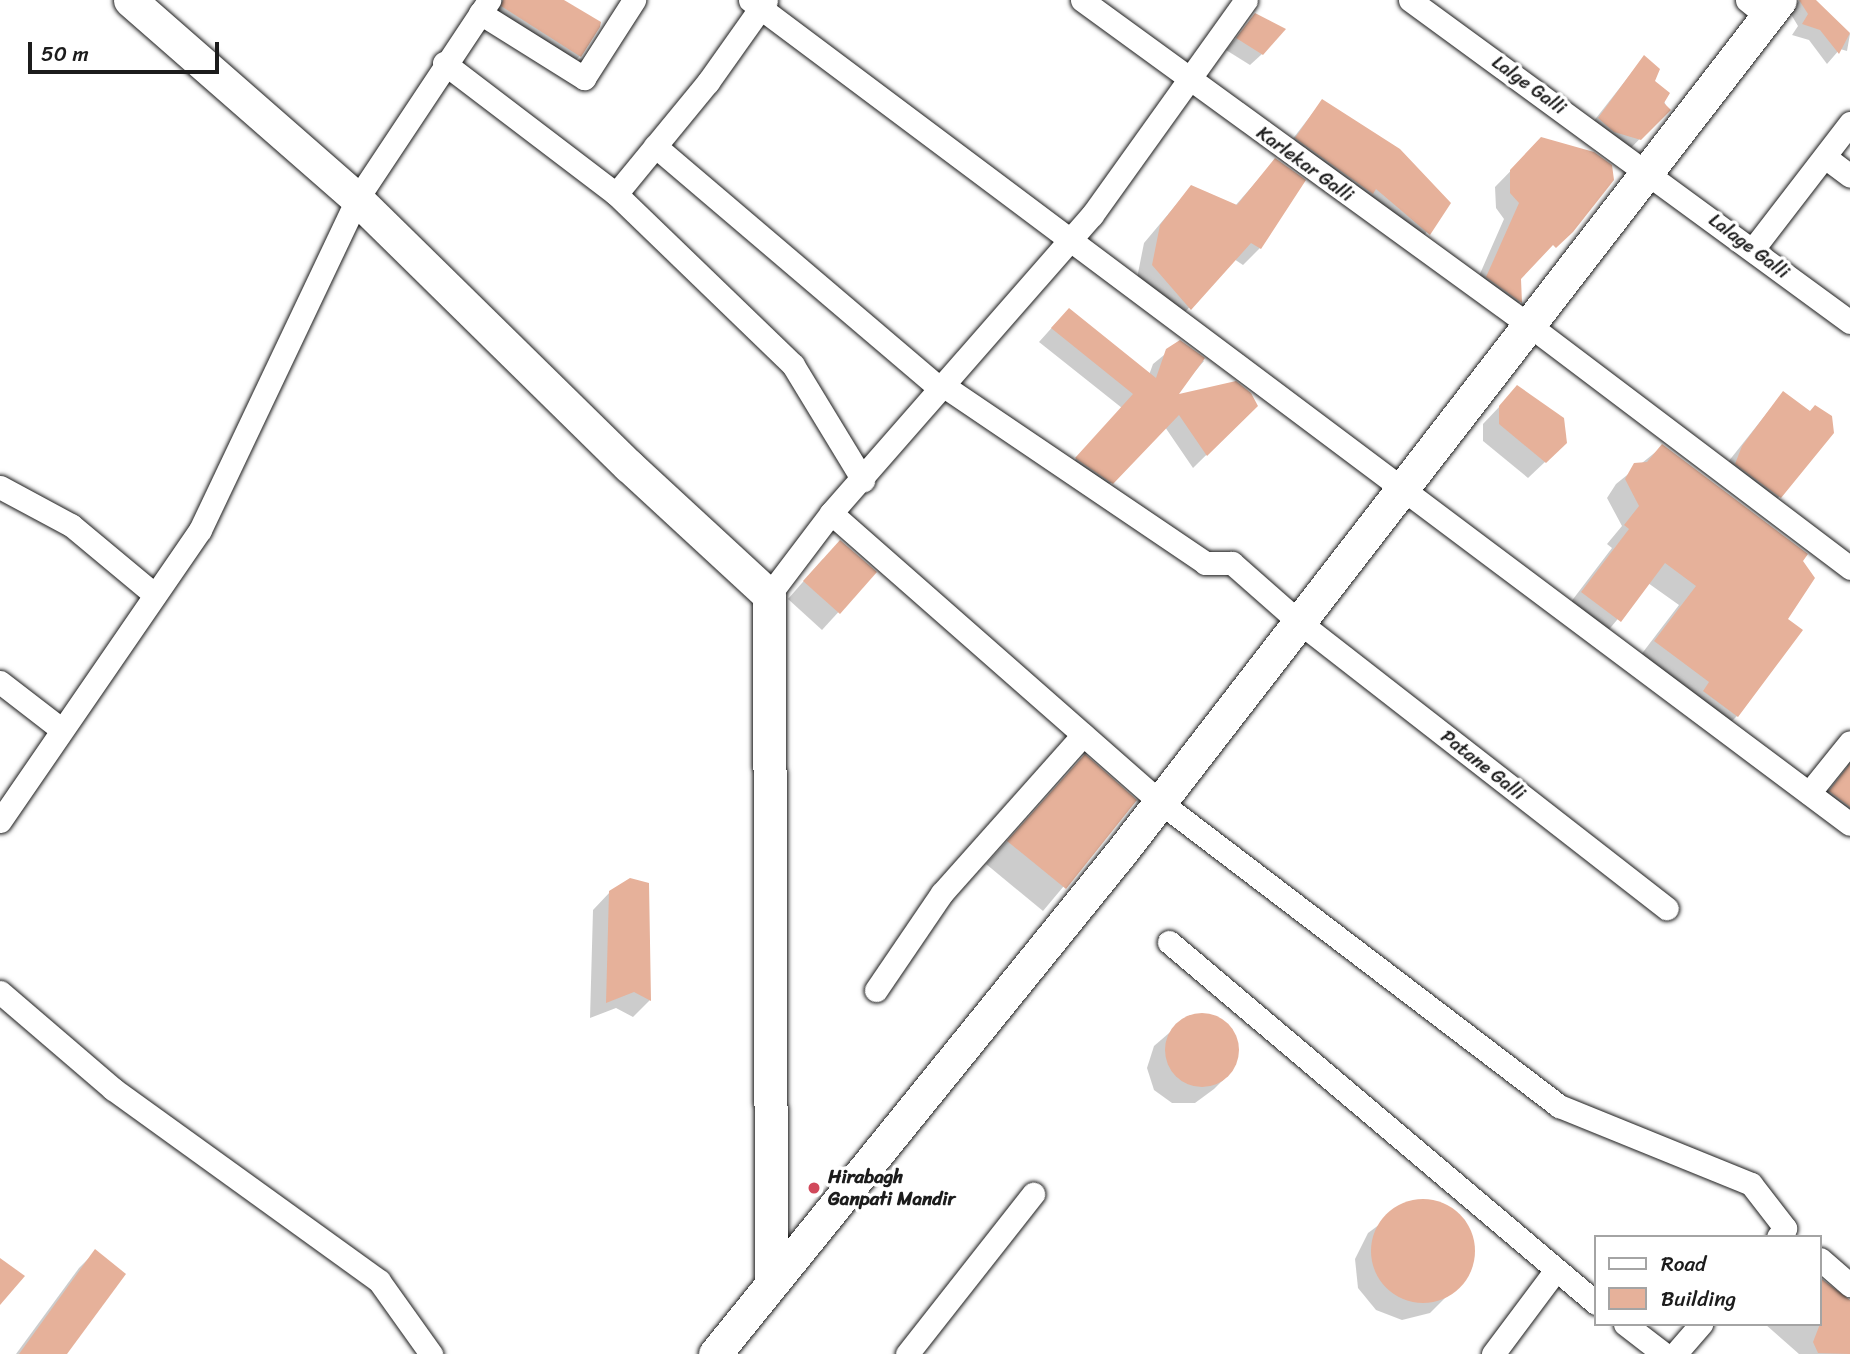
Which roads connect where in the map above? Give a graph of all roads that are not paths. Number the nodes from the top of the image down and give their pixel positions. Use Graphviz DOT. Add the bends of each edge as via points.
graph roads {
  1 [pos="130,0"];
  2 [pos="634,0"];
  3 [pos="1082,0"];
  4 [pos="1246,0"];
  5 [pos="1410,0"];
  6 [pos="759,2"];
  7 [pos="1765,5"];
  8 [pos="484,6"];
  9 [pos="444,63"];
  10 [pos="1189,80"];
  11 [pos="1850,123"];
  12 [pos="655,146"];
  13 [pos="1825,157"];
  14 [pos="1648,171"];
  15 [pos="1850,176"];
  16 [pos="616,194"];
  17 [pos="357,199"];
  18 [pos="1072,239"];
  19 [pos="1754,249"];
  20 [pos="1850,321"];
  21 [pos="1529,325"];
  22 [pos="942,388"];
  23 [pos="863,480"];
  24 [pos="1404,486"];
  25 [pos="0,487"];
  26 [pos="831,513"];
  27 [pos="1850,568"];
  28 [pos="155,595"];
  29 [pos="769,595"];
  30 [pos="1299,622"];
  31 [pos="0,682"];
  32 [pos="62,730"];
  33 [pos="1083,734"];
  34 [pos="1850,742"];
  35 [pos="1809,793"];
  36 [pos="1160,802"];
  37 [pos="0,821"];
  38 [pos="1850,824"];
  39 [pos="1667,908"];
  40 [pos="1169,942"];
  41 [pos="876,990"];
  42 [pos="0,992"];
  43 [pos="1033,1194"];
  44 [pos="1786,1234"];
  45 [pos="1822,1261"];
  46 [pos="1555,1271"];
  47 [pos="771,1283"];
  48 [pos="1850,1285"];
  49 [pos="1594,1301"];
  50 [pos="1628,1326"];
  51 [pos="1699,1326"];
  52 [pos="431,1354"];
  53 [pos="715,1354"];
  54 [pos="907,1354"];
  55 [pos="1493,1354"];
  56 [pos="1664,1354"];
  57 [pos="1675,1354"];
  1 -- 17 [label="street"];
  2 -- 8 [label="street" via="584,78"];
  3 -- 10 [label="street, Karlekar Galli"];
  4 -- 10 [label="street"];
  5 -- 14 [label="street, Lalge Galli"];
  6 -- 12 [label="street" via="708,82"];
  6 -- 18 [label="street"];
  7 -- 14 [label="street"];
  8 -- 9 [label="street"];
  9 -- 16 [label="street"];
  9 -- 17 [label="street"];
  10 -- 18 [label="street"];
  10 -- 21 [label="street, Karlekar Galli"];
  11 -- 13 [label="street"];
  12 -- 16 [label="street"];
  12 -- 22 [label="street, Patane Galli"];
  13 -- 15 [label="street"];
  13 -- 19 [label="street"];
  14 -- 19 [label="street, Lalage Galli"];
  14 -- 21 [label="street"];
  16 -- 23 [label="street" via="793,365"];
  17 -- 28 [label="street" via="200,530"];
  17 -- 29 [label="street" via="628,466"];
  18 -- 22 [label="street"];
  18 -- 24 [label="street"];
  19 -- 20 [label="street, Lalage Galli"];
  21 -- 24 [label="street"];
  21 -- 27 [label="street, Karlekar Galli"];
  22 -- 23 [label="street"];
  22 -- 30 [label="street, Patane Galli" via="1205,563 1231,563"];
  23 -- 26 [label="street"];
  24 -- 30 [label="street"];
  24 -- 35 [label="street"];
  25 -- 28 [label="street" via="71,525"];
  26 -- 29 [label="street"];
  26 -- 33 [label="street"];
  28 -- 32 [label="street"];
  29 -- 47 [label="street"];
  30 -- 36 [label="street"];
  30 -- 39 [label="street, Patane Galli"];
  31 -- 32 [label="street"];
  32 -- 37 [label="street"];
  33 -- 36 [label="street"];
  33 -- 41 [label="street" via="942,893"];
  34 -- 35 [label="street"];
  35 -- 38 [label="street"];
  36 -- 44 [label="street" via="1559,1106 1751,1184"];
  36 -- 47 [label="street"];
  40 -- 46 [label="street"];
  42 -- 52 [label="street" via="113,1089 379,1281"];
  43 -- 54 [label="street"];
  45 -- 48 [label="street"];
  46 -- 49 [label="street"];
  46 -- 55 [label="street"];
  47 -- 53 [label="street"];
  50 -- 56 [label="street"];
  51 -- 57 [label="street"];
}
